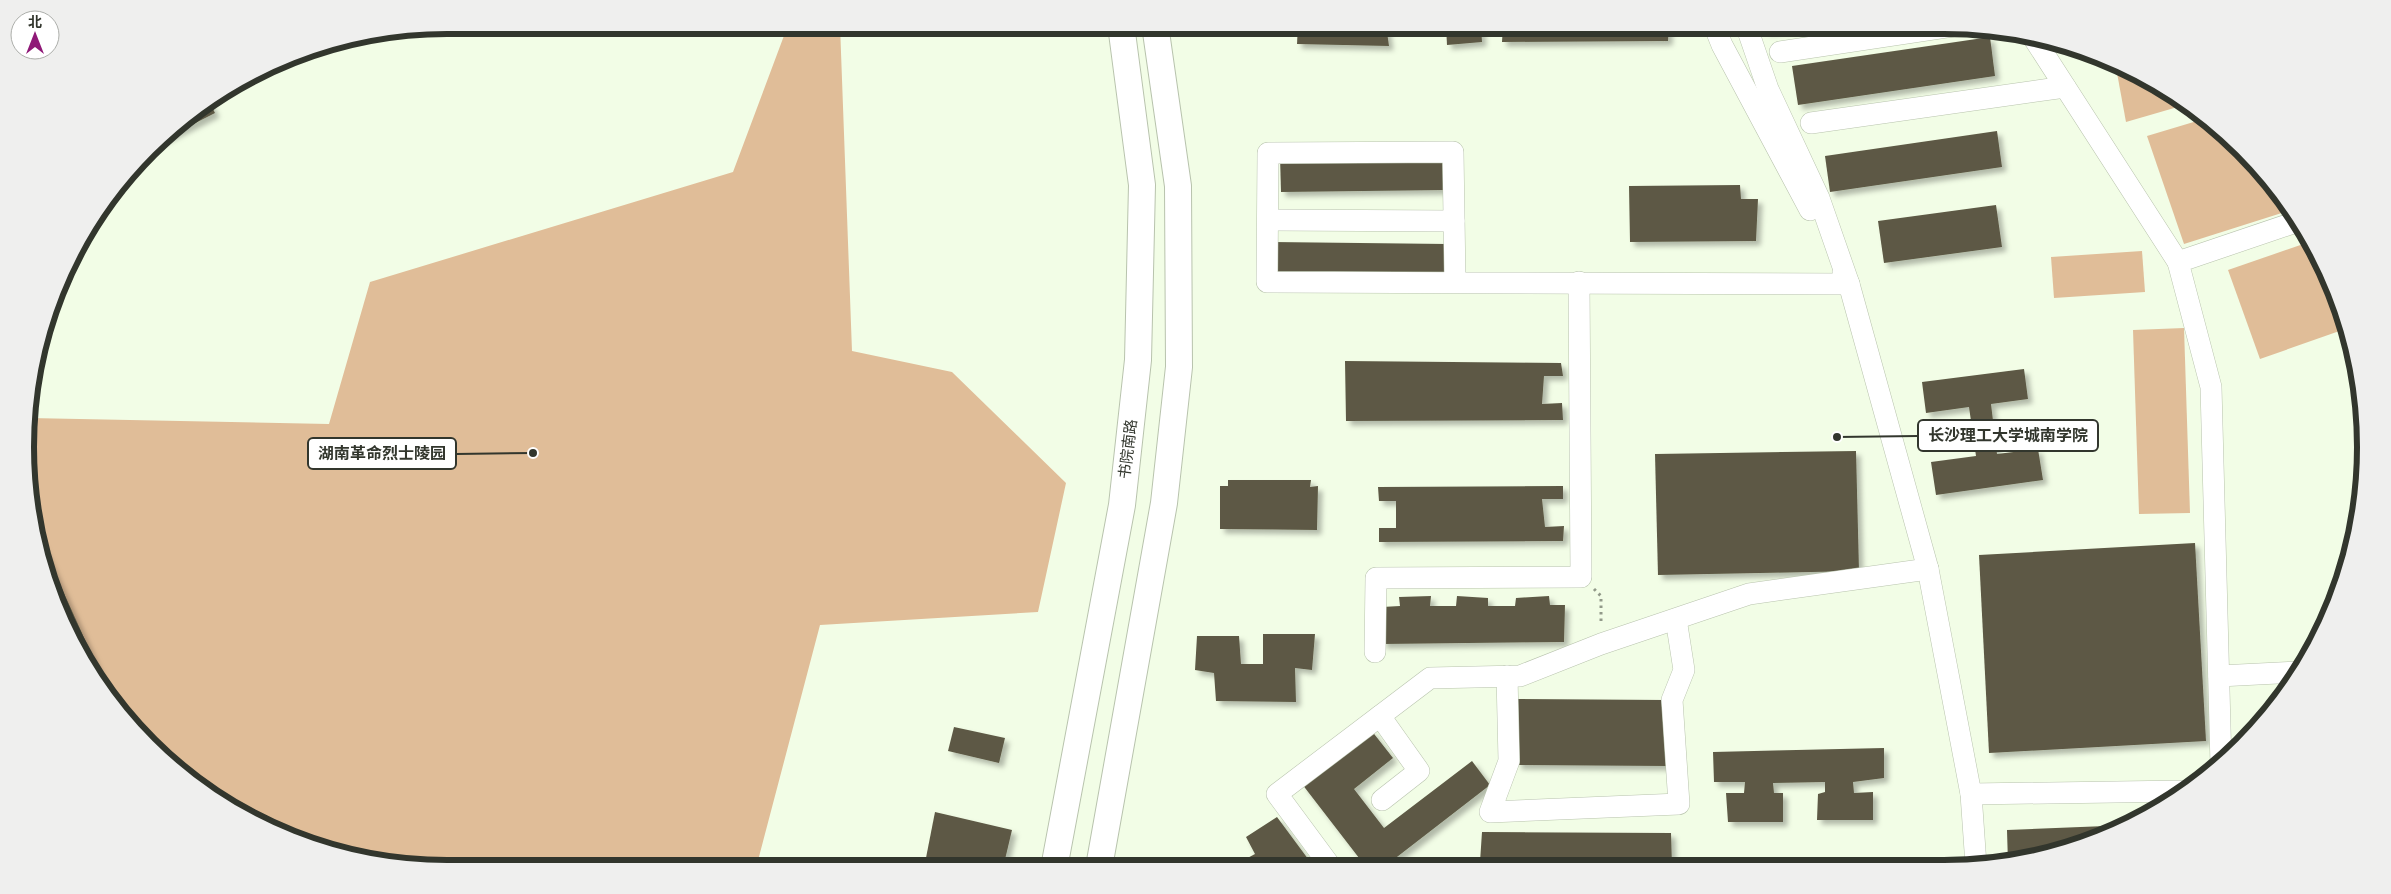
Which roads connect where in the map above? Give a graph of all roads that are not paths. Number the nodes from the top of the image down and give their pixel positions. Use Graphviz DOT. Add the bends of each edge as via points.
graph roads {
  1 [pos="1121,34"];
  2 [pos="1156,34"];
  3 [pos="1718,34"];
  4 [pos="1749,34"];
  5 [pos="1900,34"];
  6 [pos="2038,45"];
  7 [pos="1780,52"];
  8 [pos="2065,87"];
  9 [pos="1811,123"];
  10 [pos="1268,220"];
  11 [pos="1454,220"];
  12 [pos="2292,223"];
  13 [pos="2178,262"];
  14 [pos="1455,281"];
  15 [pos="1579,282"];
  16 [pos="1849,284"];
  17 [pos="1928,569"];
  18 [pos="1676,619"];
  19 [pos="1375,652"];
  20 [pos="2291,672"];
  21 [pos="1507,676"];
  22 [pos="2219,676"];
  23 [pos="1380,716"];
  24 [pos="2221,753"];
  25 [pos="2174,791"];
  26 [pos="1971,794"];
  27 [pos="1382,800"];
  28 [pos="1976,859"];
  29 [pos="1055,860"];
  30 [pos="1100,860"];
  31 [pos="1326,860"];
  1 -- 29 [label="main road, 书院南路" via="1142,185 1138,360 1122,505"];
  2 -- 30 [label="main road" via="1178,186 1179,367 1164,503"];
  3 -- 16 [label="street"];
  4 -- 16 [label="street" via="1768,89 1819,198"];
  5 -- 7 [label="street"];
  6 -- 8 [label="street"];
  8 -- 9 [label="street"];
  8 -- 13 [label="street"];
  10 -- 11 [label="street"];
  10 -- 11 [label="street" via="1268,153 1453,152"];
  10 -- 14 [label="street" via="1267,282"];
  11 -- 14 [label="street"];
  12 -- 13 [label="street"];
  13 -- 22 [label="street" via="2210,387"];
  14 -- 15 [label="street"];
  15 -- 16 [label="street"];
  15 -- 19 [label="street" via="1581,577 1376,578"];
  16 -- 17 [label="street"];
  17 -- 18 [label="street" via="1749,594"];
  17 -- 26 [label="street"];
  18 -- 21 [label="street" via="1520,676"];
  18 -- 21 [label="street" via="1684,670 1672,700 1679,804 1490,812 1509,761"];
  20 -- 22 [label="street"];
  21 -- 23 [label="street" via="1430,678"];
  22 -- 24 [label="street"];
  23 -- 27 [label="street" via="1419,772"];
  23 -- 31 [label="street" via="1277,794"];
  25 -- 26 [label="street"];
  26 -- 28 [label="street"];
}
